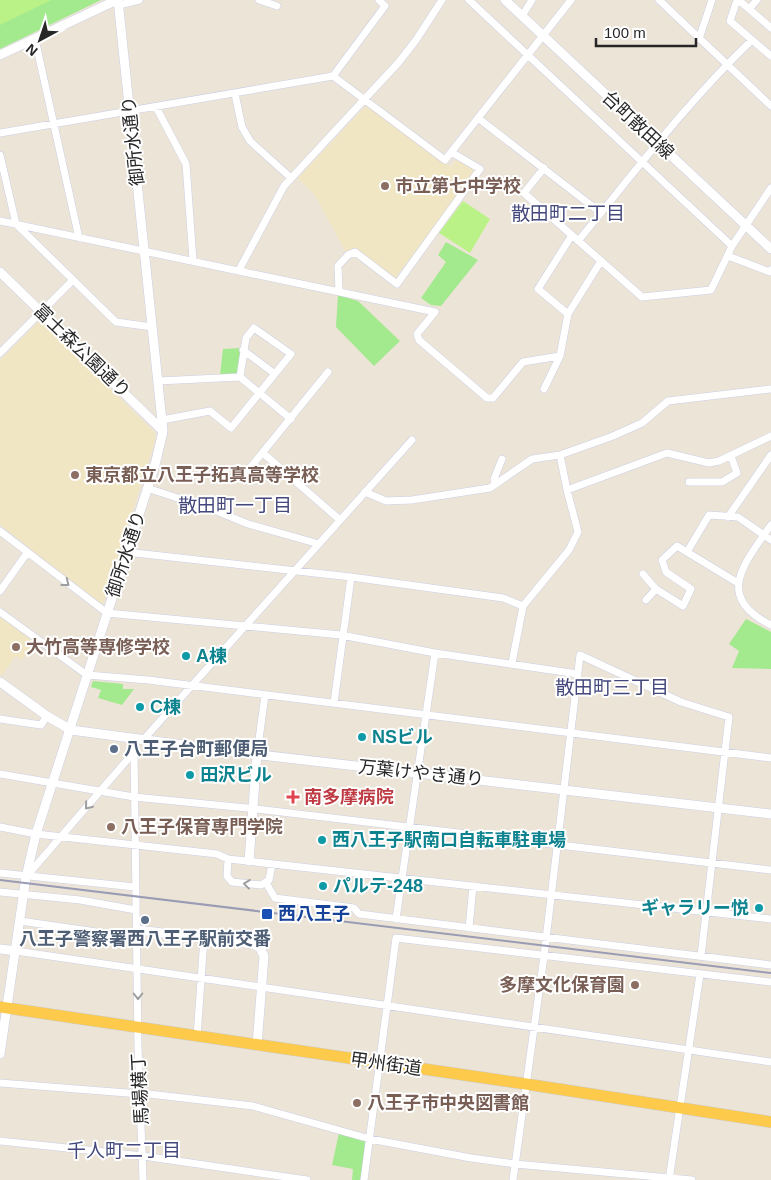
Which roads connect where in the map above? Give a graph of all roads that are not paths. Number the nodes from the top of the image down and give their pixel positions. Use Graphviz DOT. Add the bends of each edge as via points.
graph roads {
  1 [pos="139,0"];
  2 [pos="259,0"];
  3 [pos="379,0"];
  4 [pos="442,0"];
  5 [pos="469,0"];
  6 [pos="505,0"];
  7 [pos="532,0"];
  8 [pos="571,0"];
  9 [pos="659,0"];
  10 [pos="757,0"];
  11 [pos="710,1"];
  12 [pos="118,2"];
  13 [pos="278,6"];
  14 [pos="750,9"];
  15 [pos="522,16"];
  16 [pos="771,28"];
  17 [pos="543,35"];
  18 [pos="35,39"];
  19 [pos="699,39"];
  20 [pos="752,40"];
  21 [pos="0,55"];
  22 [pos="528,55"];
  23 [pos="771,56"];
  24 [pos="726,64"];
  25 [pos="333,76"];
  26 [pos="235,94"];
  27 [pos="364,100"];
  28 [pos="156,106"];
  29 [pos="771,106"];
  30 [pos="130,111"];
  31 [pos="478,118"];
  32 [pos="54,124"];
  33 [pos="0,133"];
  34 [pos="658,144"];
  35 [pos="451,152"];
  36 [pos="0,155"];
  37 [pos="642,162"];
  38 [pos="544,168"];
  39 [pos="291,178"];
  40 [pos="770,193"];
  41 [pos="601,213"];
  42 [pos="0,221"];
  43 [pos="16,224"];
  44 [pos="745,226"];
  45 [pos="572,235"];
  46 [pos="79,238"];
  47 [pos="578,241"];
  48 [pos="732,246"];
  49 [pos="771,249"];
  50 [pos="145,252"];
  51 [pos="728,256"];
  52 [pos="192,260"];
  53 [pos="601,261"];
  54 [pos="238,270"];
  55 [pos="771,270"];
  56 [pos="0,272"];
  57 [pos="73,280"];
  58 [pos="339,292"];
  59 [pos="42,312"];
  60 [pos="568,314"];
  61 [pos="152,327"];
  62 [pos="243,350"];
  63 [pos="0,354"];
  64 [pos="560,356"];
  65 [pos="328,372"];
  66 [pos="275,374"];
  67 [pos="240,377"];
  68 [pos="158,381"];
  69 [pos="544,389"];
  70 [pos="771,389"];
  71 [pos="259,393"];
  72 [pos="291,419"];
  73 [pos="162,420"];
  74 [pos="163,431"];
  75 [pos="771,436"];
  76 [pos="412,440"];
  77 [pos="263,452"];
  78 [pos="560,455"];
  79 [pos="771,455"];
  80 [pos="731,456"];
  81 [pos="502,459"];
  82 [pos="241,479"];
  83 [pos="689,482"];
  84 [pos="495,484"];
  85 [pos="147,488"];
  86 [pos="567,490"];
  87 [pos="365,492"];
  88 [pos="728,517"];
  89 [pos="340,520"];
  90 [pos="771,525"];
  91 [pos="0,531"];
  92 [pos="764,535"];
  93 [pos="771,540"];
  94 [pos="319,544"];
  95 [pos="126,552"];
  96 [pos="687,552"];
  97 [pos="27,553"];
  98 [pos="296,572"];
  99 [pos="643,574"];
  100 [pos="351,576"];
  101 [pos="738,582"];
  102 [pos="656,589"];
  103 [pos="0,591"];
  104 [pos="646,600"];
  105 [pos="523,606"];
  106 [pos="0,612"];
  107 [pos="107,613"];
  108 [pos="771,625"];
  109 [pos="245,626"];
  110 [pos="341,635"];
  111 [pos="435,653"];
  112 [pos="512,663"];
  113 [pos="87,674"];
  114 [pos="578,674"];
  115 [pos="0,682"];
  116 [pos="191,686"];
  117 [pos="265,695"];
  118 [pos="334,703"];
  119 [pos="426,714"];
  120 [pos="47,716"];
  121 [pos="0,719"];
  122 [pos="71,730"];
  123 [pos="571,732"];
  124 [pos="138,739"];
  125 [pos="134,752"];
  126 [pos="725,752"];
  127 [pos="257,754"];
  128 [pos="771,758"];
  129 [pos="418,772"];
  130 [pos="0,774"];
  131 [pos="53,783"];
  132 [pos="564,789"];
  133 [pos="100,791"];
  134 [pos="134,797"];
  135 [pos="719,808"];
  136 [pos="254,809"];
  137 [pos="771,814"];
  138 [pos="0,827"];
  139 [pos="410,828"];
  140 [pos="36,834"];
  141 [pos="63,837"];
  142 [pos="135,844"];
  143 [pos="557,845"];
  144 [pos="228,859"];
  145 [pos="249,861"];
  146 [pos="712,863"];
  147 [pos="272,864"];
  148 [pos="771,870"];
  149 [pos="0,874"];
  150 [pos="26,877"];
  151 [pos="402,878"];
  152 [pos="266,883"];
  153 [pos="473,886"];
  154 [pos="135,887"];
  155 [pos="0,892"];
  156 [pos="24,895"];
  157 [pos="551,895"];
  158 [pos="136,910"];
  159 [pos="706,912"];
  160 [pos="396,919"];
  161 [pos="771,919"];
  162 [pos="20,921"];
  163 [pos="469,928"];
  164 [pos="138,934"];
  165 [pos="204,938"];
  166 [pos="546,938"];
  167 [pos="0,949"];
  168 [pos="16,951"];
  169 [pos="544,956"];
  170 [pos="701,956"];
  171 [pos="771,965"];
  172 [pos="138,969"];
  173 [pos="700,974"];
  174 [pos="201,978"];
  175 [pos="771,982"];
  176 [pos="262,987"];
  177 [pos="386,1006"];
  178 [pos="3,1008"];
  179 [pos="138,1028"];
  180 [pos="534,1028"];
  181 [pos="197,1037"];
  182 [pos="257,1045"];
  183 [pos="688,1050"];
  184 [pos="0,1054"];
  185 [pos="771,1062"];
  186 [pos="379,1064"];
  187 [pos="0,1083"];
  188 [pos="526,1084"];
  189 [pos="140,1094"];
  190 [pos="681,1107"];
  191 [pos="771,1122"];
  192 [pos="370,1139"];
  193 [pos="0,1142"];
  194 [pos="143,1156"];
  195 [pos="515,1164"];
  196 [pos="670,1179"];
  197 [pos="143,1180"];
  198 [pos="307,1180"];
  199 [pos="364,1180"];
  200 [pos="513,1180"];
  201 [pos="692,1180"];
  1 -- 12 [label="street"];
  2 -- 13 [label="street"];
  3 -- 25 [label="street" via="385,6"];
  4 -- 27 [label="street" via="416,40"];
  5 -- 22 [label="street"];
  6 -- 15 [label="street, 台町散田線"];
  7 -- 15 [label="street"];
  8 -- 17 [label="street"];
  9 -- 19 [label="street"];
  10 -- 14 [label="street"];
  11 -- 19 [label="street"];
  12 -- 18 [label="street"];
  12 -- 30 [label="street, 御所水通り"];
  14 -- 16 [label="street"];
  14 -- 20 [label="street" via="741,2 736,3 730,21"];
  15 -- 17 [label="street, 台町散田線"];
  17 -- 22 [label="street"];
  17 -- 34 [label="street, 台町散田線"];
  18 -- 21 [label="street"];
  18 -- 32 [label="street"];
  19 -- 24 [label="street"];
  20 -- 23 [label="street"];
  20 -- 24 [label="street"];
  22 -- 31 [label="street"];
  22 -- 37 [label="street"];
  24 -- 29 [label="street"];
  24 -- 34 [label="street"];
  25 -- 26 [label="street"];
  25 -- 27 [label="street"];
  26 -- 28 [label="street"];
  26 -- 39 [label="street" via="242,127 250,141"];
  27 -- 35 [label="street" via="445,160"];
  27 -- 39 [label="street"];
  28 -- 30 [label="street"];
  28 -- 52 [label="street" via="186,164"];
  30 -- 32 [label="street"];
  30 -- 50 [label="street, 御所水通り"];
  31 -- 35 [label="street"];
  31 -- 38 [label="street"];
  32 -- 33 [label="street"];
  32 -- 46 [label="street"];
  34 -- 37 [label="street"];
  34 -- 44 [label="street, 台町散田線"];
  35 -- 58 [label="street" via="480,169 397,284 355,252 338,266"];
  36 -- 43 [label="street"];
  37 -- 41 [label="street"];
  37 -- 48 [label="street"];
  38 -- 41 [label="street"];
  38 -- 45 [label="street" via="524,193"];
  39 -- 54 [label="street" via="258,230"];
  40 -- 44 [label="street"];
  41 -- 47 [label="street"];
  42 -- 43 [label="street"];
  43 -- 46 [label="street"];
  43 -- 57 [label="street"];
  44 -- 48 [label="street"];
  44 -- 49 [label="street, 台町散田線"];
  45 -- 47 [label="street"];
  45 -- 60 [label="street" via="538,289"];
  46 -- 50 [label="street"];
  47 -- 53 [label="street"];
  48 -- 51 [label="street"];
  50 -- 52 [label="street"];
  50 -- 61 [label="street, 御所水通り"];
  51 -- 53 [label="street" via="711,290 642,297"];
  51 -- 55 [label="street"];
  52 -- 54 [label="street"];
  53 -- 60 [label="street"];
  54 -- 58 [label="street"];
  56 -- 59 [label="street, 富士森公園通り"];
  57 -- 59 [label="street"];
  57 -- 61 [label="street" via="116,322"];
  58 -- 64 [label="street" via="435,312 418,334 419,340 487,398 493,398 522,362"];
  59 -- 63 [label="street"];
  59 -- 74 [label="street, 富士森公園通り"];
  60 -- 64 [label="street"];
  61 -- 68 [label="street, 御所水通り"];
  62 -- 66 [label="street"];
  62 -- 66 [label="street" via="246,338 254,328 291,354"];
  62 -- 67 [label="street"];
  64 -- 69 [label="street"];
  65 -- 72 [label="street"];
  66 -- 71 [label="street"];
  67 -- 68 [label="street"];
  67 -- 71 [label="street"];
  68 -- 73 [label="street, 御所水通り"];
  70 -- 78 [label="street" via="668,401 642,423"];
  71 -- 72 [label="street"];
  71 -- 73 [label="street" via="230,428 210,411"];
  72 -- 77 [label="street"];
  73 -- 74 [label="street, 御所水通り"];
  74 -- 85 [label="street, 御所水通り"];
  75 -- 80 [label="street"];
  76 -- 87 [label="street"];
  77 -- 82 [label="street"];
  77 -- 89 [label="street"];
  78 -- 84 [label="street" via="532,459"];
  78 -- 86 [label="street"];
  79 -- 88 [label="street"];
  80 -- 83 [label="street" via="737,473 722,482"];
  80 -- 86 [label="street" via="709,462 667,453"];
  81 -- 84 [label="street"];
  84 -- 87 [label="street" via="480,490 412,500 386,500"];
  85 -- 94 [label="street" via="248,524"];
  85 -- 95 [label="street, 御所水通り"];
  86 -- 105 [label="street" via="578,532 569,550"];
  87 -- 89 [label="street"];
  88 -- 92 [label="street" via="738,517"];
  88 -- 96 [label="street" via="709,515"];
  89 -- 94 [label="street"];
  90 -- 92 [label="street"];
  91 -- 97 [label="street"];
  92 -- 93 [label="street"];
  92 -- 101 [label="street"];
  94 -- 98 [label="street"];
  95 -- 98 [label="street"];
  95 -- 107 [label="street, 御所水通り"];
  96 -- 101 [label="street"];
  96 -- 102 [label="street" via="677,546 662,560 666,572 691,589 683,606"];
  97 -- 103 [label="street"];
  97 -- 107 [label="street, one-way"];
  98 -- 100 [label="street"];
  98 -- 109 [label="street"];
  99 -- 102 [label="street"];
  100 -- 105 [label="street" via="503,598"];
  100 -- 110 [label="street"];
  101 -- 108 [label="street" via="739,596 747,611"];
  102 -- 104 [label="street"];
  105 -- 112 [label="street"];
  106 -- 113 [label="street"];
  107 -- 109 [label="street"];
  107 -- 113 [label="street, 御所水通り"];
  109 -- 110 [label="street"];
  109 -- 116 [label="street"];
  110 -- 111 [label="street"];
  110 -- 118 [label="street"];
  111 -- 112 [label="street"];
  111 -- 119 [label="street"];
  112 -- 114 [label="street"];
  113 -- 116 [label="street"];
  113 -- 122 [label="street, 御所水通り"];
  114 -- 123 [label="street"];
  114 -- 126 [label="street" via="580,655 681,702 729,717"];
  115 -- 120 [label="street"];
  116 -- 117 [label="street"];
  116 -- 124 [label="street"];
  117 -- 118 [label="street"];
  117 -- 127 [label="street"];
  118 -- 119 [label="street"];
  119 -- 123 [label="street"];
  119 -- 129 [label="street"];
  120 -- 121 [label="street" via="41,725"];
  120 -- 122 [label="street"];
  122 -- 124 [label="street, 万葉けやき通り"];
  122 -- 131 [label="street, 御所水通り"];
  123 -- 126 [label="street"];
  123 -- 132 [label="street"];
  124 -- 125 [label="street, 馬場横丁"];
  124 -- 127 [label="street, 万葉けやき通り"];
  125 -- 133 [label="street"];
  125 -- 134 [label="street, 馬場横丁"];
  126 -- 128 [label="street"];
  126 -- 135 [label="street"];
  127 -- 129 [label="street, 万葉けやき通り"];
  127 -- 136 [label="street"];
  129 -- 132 [label="street, 万葉けやき通り"];
  129 -- 139 [label="street"];
  130 -- 131 [label="street"];
  131 -- 133 [label="street"];
  131 -- 140 [label="street, 御所水通り"];
  132 -- 135 [label="street, 万葉けやき通り"];
  132 -- 143 [label="street"];
  133 -- 134 [label="street"];
  133 -- 141 [label="street, one-way"];
  134 -- 136 [label="street"];
  134 -- 142 [label="street, 馬場横丁"];
  135 -- 137 [label="street, 万葉けやき通り"];
  135 -- 146 [label="street"];
  136 -- 139 [label="street"];
  136 -- 145 [label="street"];
  138 -- 140 [label="street"];
  139 -- 143 [label="street"];
  139 -- 151 [label="street"];
  140 -- 141 [label="street"];
  140 -- 150 [label="street, 御所水通り"];
  141 -- 142 [label="street"];
  141 -- 150 [label="street"];
  142 -- 144 [label="street" via="217,854"];
  142 -- 154 [label="street, 馬場横丁"];
  143 -- 146 [label="street"];
  143 -- 157 [label="street"];
  144 -- 145 [label="street"];
  152 -- 144 [label="street, one-way" via="232,882 227,876"];
  145 -- 147 [label="street"];
  146 -- 148 [label="street"];
  146 -- 159 [label="street"];
  147 -- 151 [label="street"];
  147 -- 152 [label="street"];
  149 -- 150 [label="street"];
  150 -- 154 [label="street"];
  150 -- 156 [label="street, 御所水通り"];
  151 -- 153 [label="street"];
  151 -- 160 [label="street"];
  152 -- 160 [label="street" via="275,898 354,908 359,914"];
  153 -- 157 [label="street"];
  153 -- 163 [label="street"];
  154 -- 158 [label="street, 馬場横丁"];
  155 -- 156 [label="street"];
  156 -- 158 [label="street"];
  156 -- 162 [label="street, 御所水通り"];
  157 -- 159 [label="street"];
  157 -- 166 [label="street"];
  158 -- 164 [label="street, 馬場横丁"];
  159 -- 161 [label="street"];
  159 -- 170 [label="street"];
  160 -- 163 [label="street"];
  162 -- 164 [label="street"];
  162 -- 168 [label="street, 御所水通り"];
  163 -- 166 [label="street"];
  164 -- 165 [label="street"];
  164 -- 172 [label="street, 馬場横丁"];
  165 -- 174 [label="street"];
  165 -- 176 [label="street" via="257,946 264,956"];
  166 -- 169 [label="street"];
  166 -- 170 [label="street"];
  167 -- 168 [label="street"];
  168 -- 172 [label="street"];
  168 -- 178 [label="street, 御所水通り"];
  169 -- 173 [label="street"];
  169 -- 177 [label="street" via="396,938"];
  169 -- 180 [label="street"];
  170 -- 171 [label="street"];
  172 -- 174 [label="street"];
  172 -- 179 [label="street, 馬場横丁, one-way"];
  173 -- 175 [label="street"];
  173 -- 183 [label="street"];
  174 -- 176 [label="street"];
  174 -- 181 [label="street"];
  176 -- 177 [label="street"];
  176 -- 182 [label="street"];
  177 -- 180 [label="street"];
  177 -- 186 [label="street"];
  178 -- 179 [label="highway, 甲州街道"];
  178 -- 184 [label="street, 御所水通り"];
  179 -- 181 [label="highway, 甲州街道"];
  179 -- 189 [label="street, 馬場横丁"];
  180 -- 183 [label="street"];
  180 -- 188 [label="street"];
  181 -- 182 [label="highway, 甲州街道"];
  182 -- 186 [label="highway, 甲州街道"];
  183 -- 185 [label="street"];
  183 -- 190 [label="street"];
  186 -- 188 [label="highway, 甲州街道"];
  186 -- 192 [label="street"];
  187 -- 189 [label="street"];
  188 -- 190 [label="highway, 甲州街道"];
  188 -- 195 [label="street"];
  189 -- 192 [label="street" via="253,1106"];
  189 -- 194 [label="street, 馬場横丁"];
  190 -- 191 [label="highway, 甲州街道"];
  190 -- 196 [label="street"];
  192 -- 195 [label="street"];
  192 -- 199 [label="street"];
  193 -- 194 [label="street"];
  194 -- 197 [label="street, 馬場横丁"];
  194 -- 198 [label="street"];
  195 -- 196 [label="street"];
  195 -- 200 [label="street"];
  196 -- 201 [label="street"];
}
